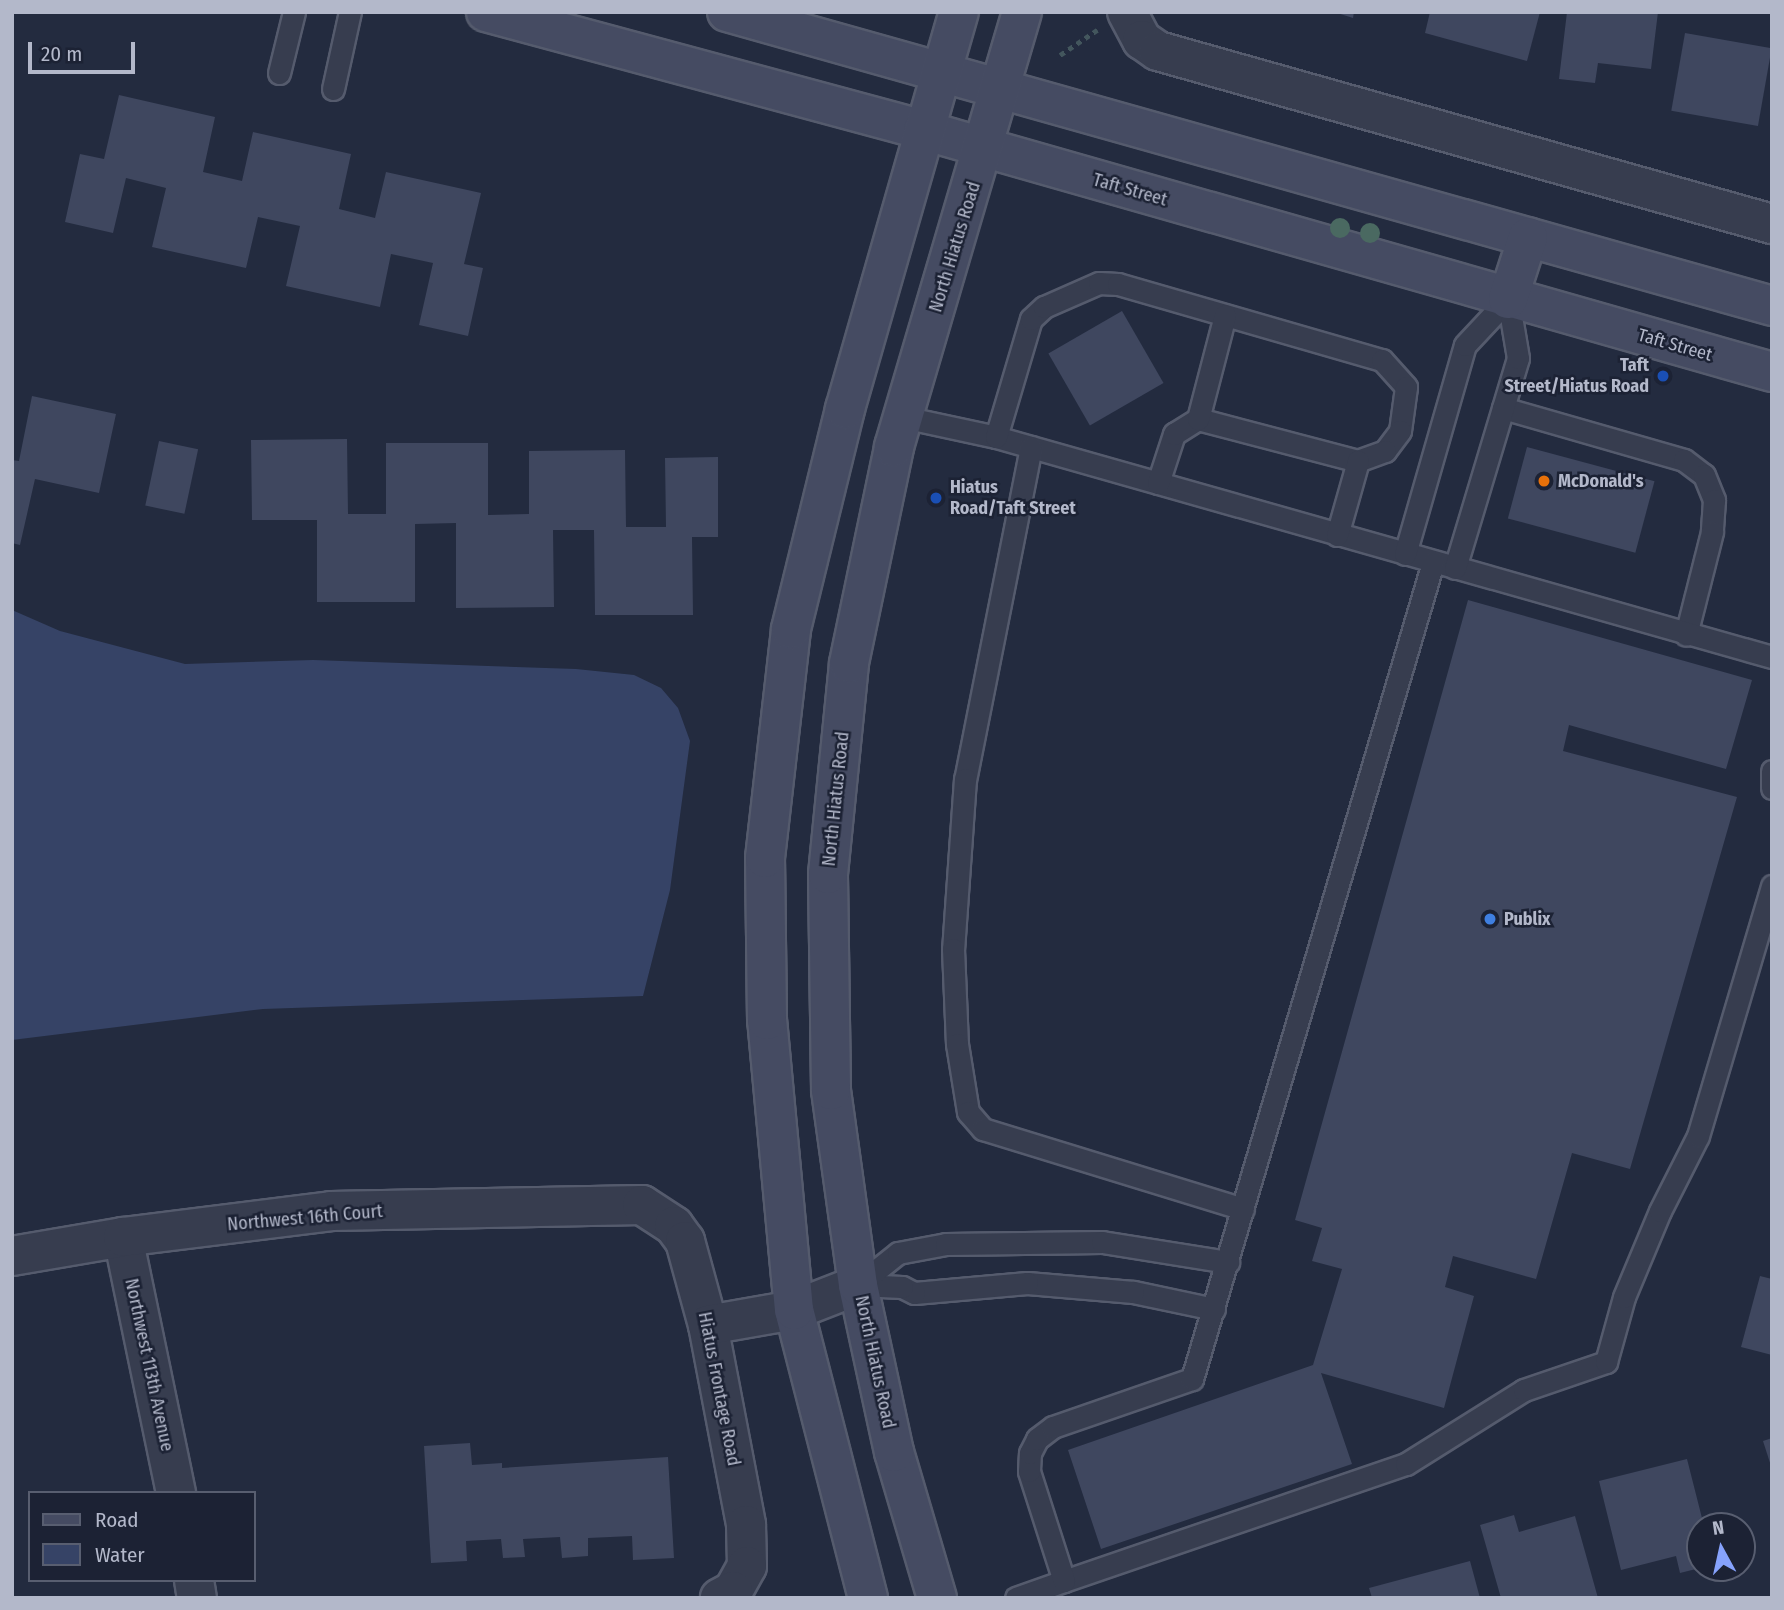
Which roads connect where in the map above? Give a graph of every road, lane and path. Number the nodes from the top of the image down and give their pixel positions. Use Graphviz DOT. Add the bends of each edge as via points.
graph roads {
  1 [pos="294,12"];
  2 [pos="351,12"];
  3 [pos="486,12"];
  4 [pos="727,12"];
  5 [pos="958,12"];
  6 [pos="1022,12"];
  7 [pos="1121,18"];
  8 [pos="1060,55"];
  9 [pos="942,71"];
  10 [pos="279,74"];
  11 [pos="333,89"];
  12 [pos="1000,91"];
  13 [pos="923,130"];
  14 [pos="985,149"];
  15 [pos="1772,224"];
  16 [pos="1528,237"];
  17 [pos="1508,299"];
  18 [pos="1772,306"];
  19 [pos="1225,315"];
  20 [pos="1772,372"];
  21 [pos="1503,408"];
  22 [pos="903,417"];
  23 [pos="1198,419"];
  24 [pos="996,437"];
  25 [pos="1031,447"];
  26 [pos="1359,461"];
  27 [pos="1158,483"];
  28 [pos="1336,535"];
  29 [pos="1405,554"];
  30 [pos="1433,562"];
  31 [pos="1455,568"];
  32 [pos="1686,635"];
  33 [pos="1772,657"];
  34 [pos="1772,771"];
  35 [pos="1772,788"];
  36 [pos="1772,886"];
  37 [pos="642,1205"];
  38 [pos="1244,1209"];
  39 [pos="123,1237"];
  40 [pos="12,1256"];
  41 [pos="1228,1262"];
  42 [pos="858,1285"];
  43 [pos="1214,1309"];
  44 [pos="794,1310"];
  45 [pos="708,1325"];
  46 [pos="176,1491"];
  47 [pos="1064,1581"];
  48 [pos="727,1594"];
  49 [pos="868,1598"];
  50 [pos="937,1598"];
  51 [pos="1016,1598"];
  1 -- 10 [label="lane"];
  2 -- 11 [label="lane"];
  3 -- 13 [label="main road, Taft Street"];
  4 -- 9 [label="main road"];
  5 -- 9 [label="main road"];
  6 -- 12 [label="main road, North Hiatus Road"];
  7 -- 8 [label="path"];
  7 -- 15 [label="street" via="1158,51"];
  9 -- 12 [label="main road"];
  9 -- 13 [label="main road"];
  12 -- 14 [label="main road, North Hiatus Road"];
  12 -- 16 [label="main road"];
  13 -- 14 [label="main road, Taft Street"];
  13 -- 44 [label="main road" via="845,409 791,629 766,844 767,1020"];
  14 -- 17 [label="main road, Taft Street"];
  14 -- 22 [label="main road, North Hiatus Road"];
  16 -- 17 [label="main road"];
  16 -- 18 [label="main road"];
  17 -- 20 [label="main road, Taft Street"];
  17 -- 21 [label="lane" via="1518,358"];
  17 -- 29 [label="lane" via="1465,345"];
  19 -- 23 [label="lane"];
  19 -- 24 [label="lane" via="1109,284 1044,307 1031,319"];
  19 -- 26 [label="lane" via="1382,360 1399,374 1406,387 1400,430 1385,451"];
  21 -- 31 [label="lane"];
  21 -- 32 [label="lane" via="1684,460 1704,475 1714,500 1713,524"];
  22 -- 24 [label="lane"];
  22 -- 42 [label="main road, North Hiatus Road" via="849,663 828,874 831,1090"];
  23 -- 26 [label="lane"];
  23 -- 27 [label="lane" via="1174,434"];
  24 -- 25 [label="lane"];
  25 -- 27 [label="lane"];
  25 -- 38 [label="lane" via="965,779 953,949 957,1044 968,1112 983,1129"];
  26 -- 28 [label="lane"];
  27 -- 28 [label="lane"];
  28 -- 29 [label="lane"];
  29 -- 30 [label="lane"];
  30 -- 31 [label="lane"];
  30 -- 38 [label="lane"];
  31 -- 32 [label="lane"];
  32 -- 33 [label="lane"];
  34 -- 35 [label="lane"];
  36 -- 47 [label="lane" via="1698,1136 1624,1297 1606,1362 1524,1390 1406,1464"];
  37 -- 39 [label="street, Northwest 16th Court" via="331,1212"];
  37 -- 45 [label="street, Hiatus Frontage Road" via="674,1226 685,1241"];
  38 -- 41 [label="lane"];
  39 -- 40 [label="street, Northwest 16th Court"];
  39 -- 46 [label="street, Northwest 113th Avenue"];
  41 -- 42 [label="lane" via="1102,1242 946,1244 898,1253"];
  41 -- 43 [label="lane"];
  42 -- 43 [label="lane" via="902,1287 914,1293 1027,1283 1133,1292"];
  42 -- 44 [label="street"];
  42 -- 50 [label="main road, North Hiatus Road" via="894,1452"];
  43 -- 47 [label="lane" via="1192,1379 1053,1427 1037,1439 1029,1471"];
  44 -- 45 [label="street"];
  44 -- 49 [label="main road"];
  45 -- 48 [label="street, Hiatus Frontage Road" via="746,1525 747,1566"];
  47 -- 51 [label="lane"];
}
